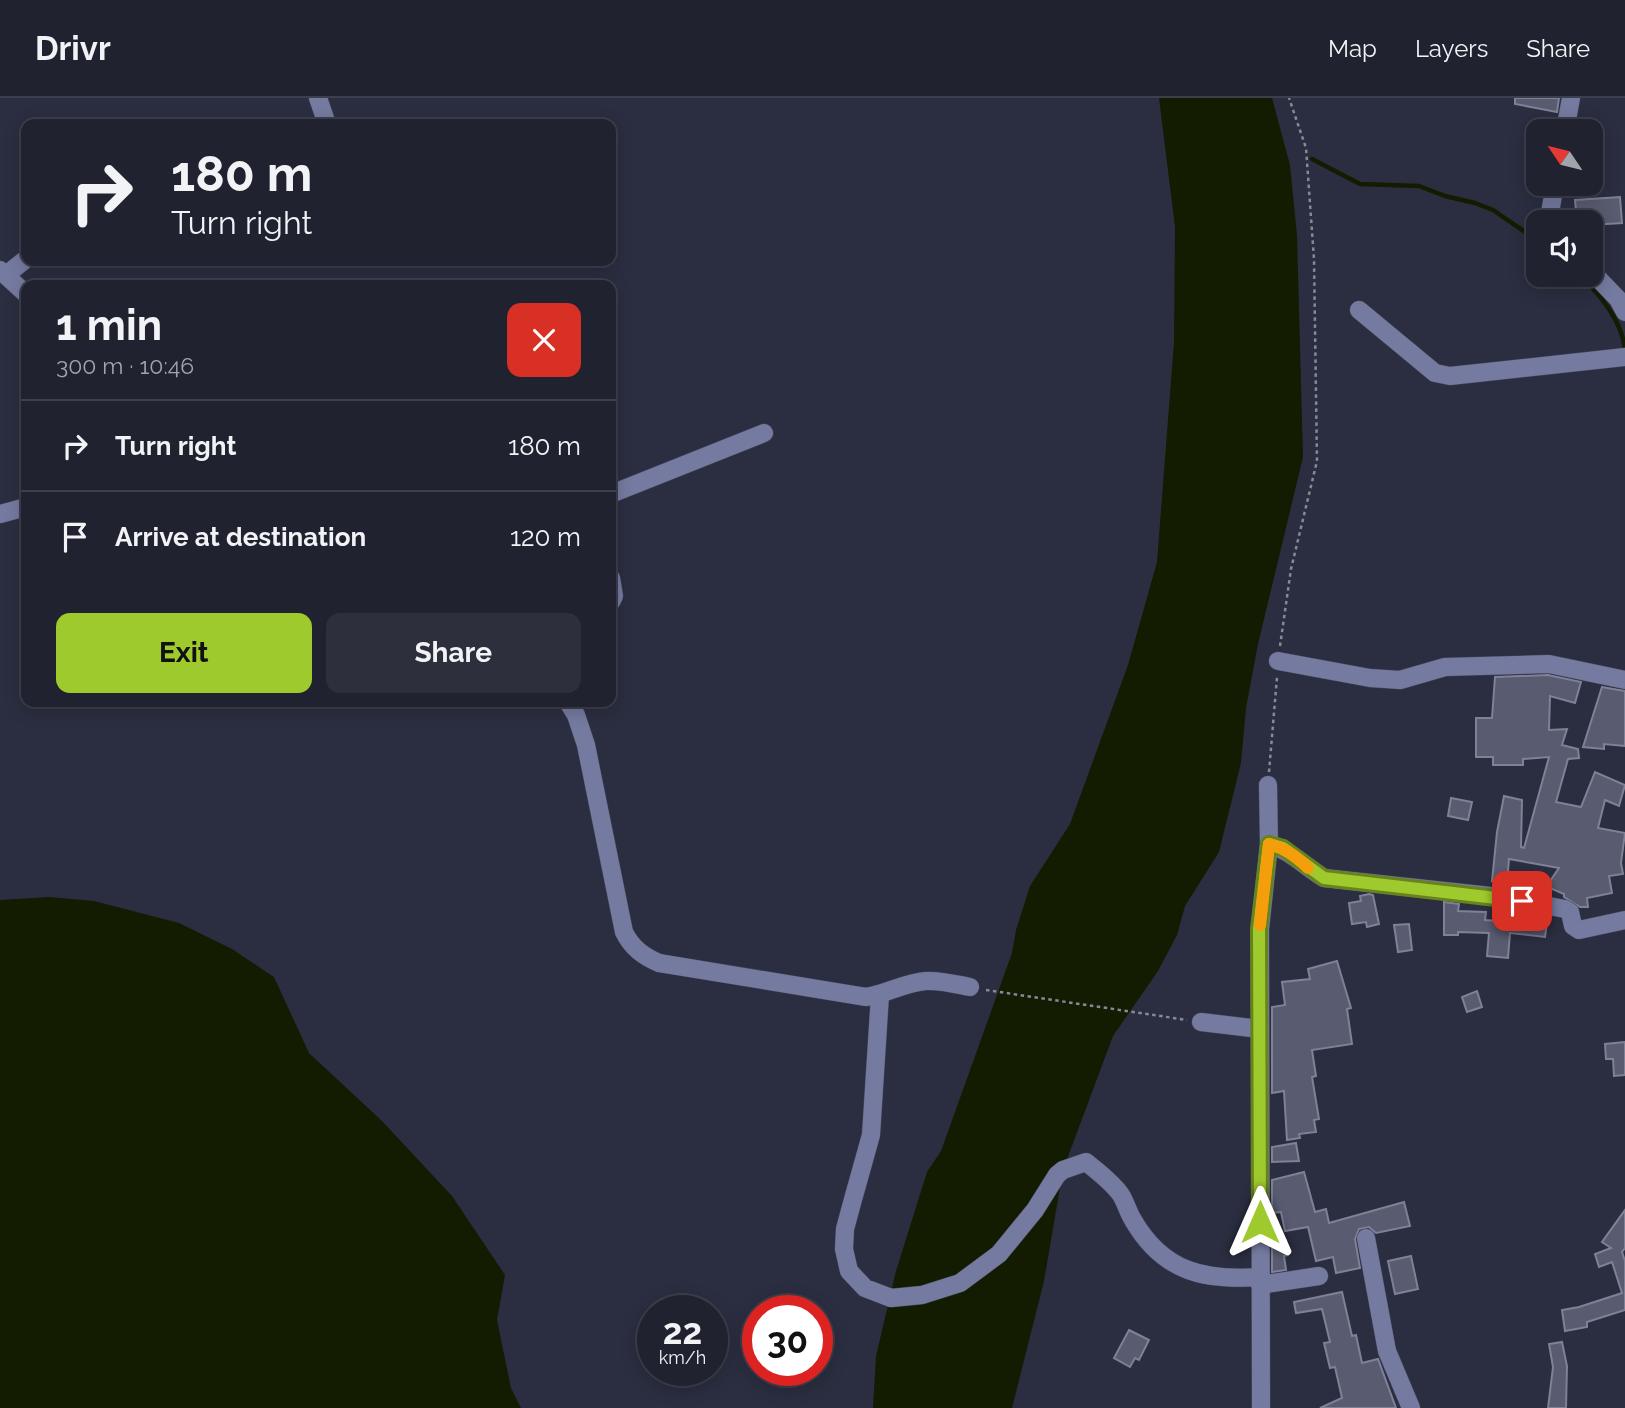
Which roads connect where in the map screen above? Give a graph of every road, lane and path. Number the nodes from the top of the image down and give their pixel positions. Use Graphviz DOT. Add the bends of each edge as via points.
graph roads {
  1 [pos="317,98"];
  2 [pos="1289,98"];
  3 [pos="1571,98"];
  4 [pos="325,119"];
  5 [pos="1567,119"];
  6 [pos="21,261"];
  7 [pos="3,272"];
  8 [pos="1603,283"];
  9 [pos="21,289"];
  10 [pos="1359,310"];
  11 [pos="1625,312"];
  12 [pos="1622,357"];
  13 [pos="764,433"];
  14 [pos="616,492"];
  15 [pos="21,508"];
  16 [pos="0,514"];
  17 [pos="1278,661"];
  18 [pos="1625,680"];
  19 [pos="571,707"];
  20 [pos="1268,785"];
  21 [pos="1269,844"];
  22 [pos="1625,920"];
  23 [pos="970,987"];
  24 [pos="880,995"];
  25 [pos="1201,1022"];
  26 [pos="1260,1029"];
  27 [pos="1366,1238"];
  28 [pos="1319,1276"];
  29 [pos="1261,1281"];
  30 [pos="1261,1408"];
  31 [pos="1411,1408"];
  1 -- 4 [label="street"];
  2 -- 17 [label="path" via="1306,148 1314,259 1317,461 1291,569"];
  3 -- 5 [label="street"];
  6 -- 7 [label="street"];
  7 -- 9 [label="street"];
  8 -- 11 [label="street"];
  10 -- 12 [label="street" via="1435,373 1450,376"];
  13 -- 14 [label="street"];
  15 -- 16 [label="street"];
  17 -- 18 [label="street" via="1401,680 1445,667 1549,664"];
  17 -- 20 [label="path"];
  19 -- 24 [label="street" via="586,745 624,932 636,950 659,963 851,996"];
  20 -- 21 [label="street"];
  21 -- 22 [label="street" via="1283,848 1324,878 1500,897 1565,909 1579,930"];
  21 -- 26 [label="street" via="1259,929"];
  23 -- 24 [label="street" via="923,981"];
  23 -- 25 [label="path"];
  24 -- 29 [label="street" via="871,1135 848,1216 844,1249 849,1271 865,1288 891,1298 922,1295 960,1283 999,1254 1057,1175 1086,1163 1121,1195 1146,1241 1163,1257 1208,1277"];
  25 -- 26 [label="street"];
  26 -- 29 [label="street"];
  27 -- 31 [label="street" via="1387,1351"];
  28 -- 29 [label="street"];
  29 -- 30 [label="street"];
}
